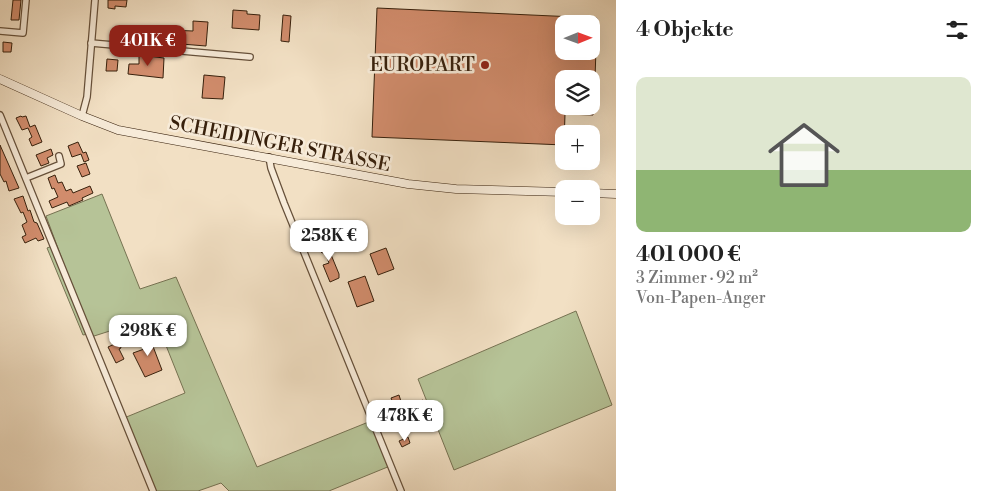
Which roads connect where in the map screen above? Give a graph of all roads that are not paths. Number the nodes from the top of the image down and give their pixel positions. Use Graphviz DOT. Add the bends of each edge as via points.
graph roads {
  1 [pos="26,0"];
  2 [pos="95,0"];
  3 [pos="0,31"];
  4 [pos="91,43"];
  5 [pos="250,57"];
  6 [pos="0,79"];
  7 [pos="0,115"];
  8 [pos="82,116"];
  9 [pos="59,156"];
  10 [pos="269,157"];
  11 [pos="26,178"];
  12 [pos="555,192"];
  13 [pos="600,193"];
  14 [pos="616,194"];
  15 [pos="153,491"];
  16 [pos="401,491"];
  1 -- 3 [label="street" via="23,33"];
  2 -- 4 [label="street"];
  4 -- 5 [label="street"];
  4 -- 8 [label="street" via="87,97"];
  6 -- 8 [label="main road, SCHEIDINGER STRASSE"];
  7 -- 11 [label="street"];
  8 -- 10 [label="main road, SCHEIDINGER STRASSE" via="118,130"];
  9 -- 11 [label="street" via="61,164"];
  10 -- 12 [label="main road, SCHEIDINGER STRASSE" via="408,184"];
  10 -- 16 [label="street" via="284,204"];
  11 -- 15 [label="street"];
  13 -- 14 [label="main road"];
}
